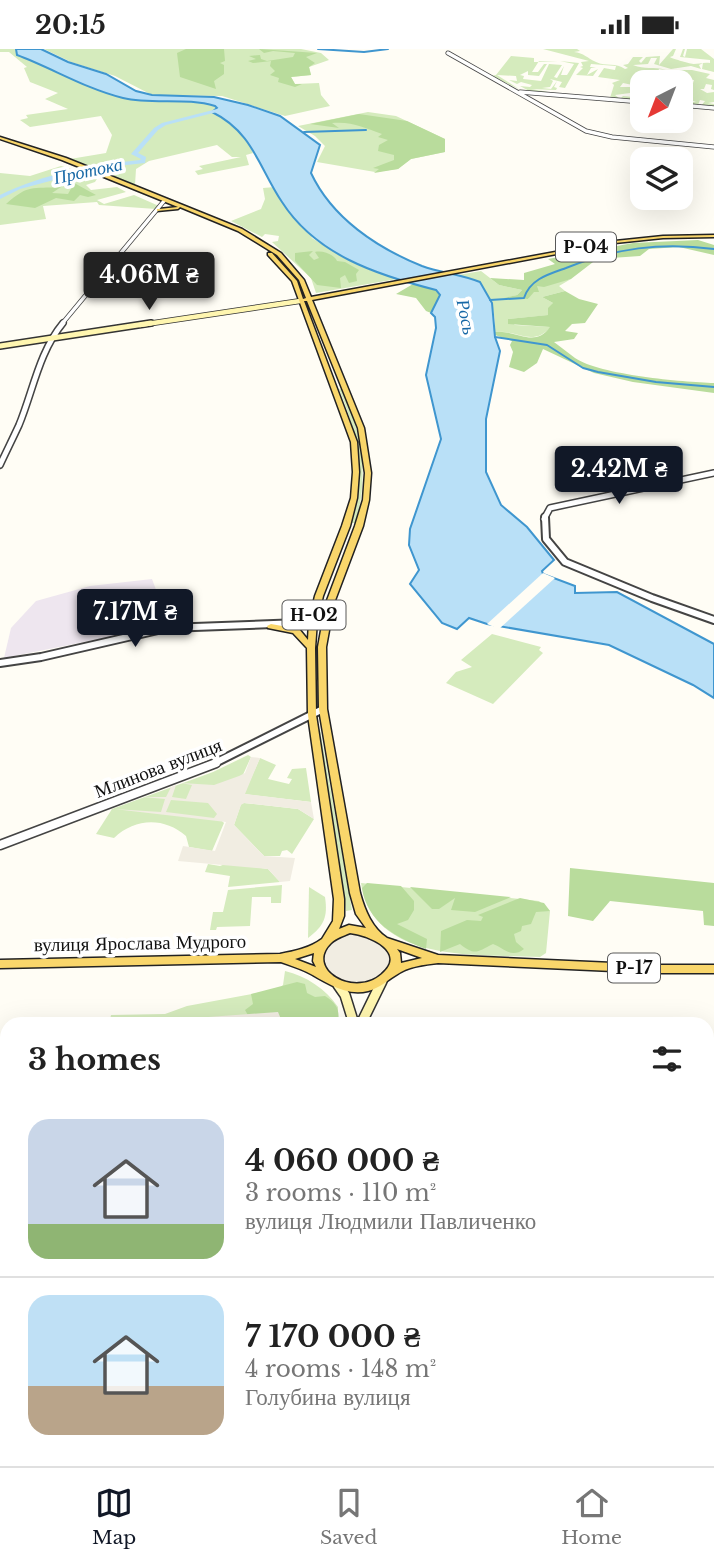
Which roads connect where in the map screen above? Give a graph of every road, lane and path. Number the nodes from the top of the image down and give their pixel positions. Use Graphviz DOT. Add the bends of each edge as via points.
graph roads {
  1 [pos="448,53"];
  2 [pos="516,92"];
  3 [pos="630,101"];
  4 [pos="693,106"];
  5 [pos="714,108"];
  6 [pos="0,138"];
  7 [pos="714,147"];
  8 [pos="164,201"];
  9 [pos="178,208"];
  10 [pos="159,209"];
  11 [pos="714,235"];
  12 [pos="304,300"];
  13 [pos="51,339"];
  14 [pos="0,346"];
  15 [pos="0,465"];
  16 [pos="714,474"];
  17 [pos="714,620"];
  18 [pos="313,621"];
  19 [pos="326,622"];
  20 [pos="271,627"];
  21 [pos="311,648"];
  22 [pos="0,663"];
  23 [pos="323,709"];
  24 [pos="312,715"];
  25 [pos="0,845"];
  26 [pos="376,934"];
  27 [pos="324,942"];
  28 [pos="388,943"];
  29 [pos="280,958"];
  30 [pos="438,959"];
  31 [pos="0,964"];
  32 [pos="714,969"];
  33 [pos="392,972"];
  34 [pos="324,977"];
  35 [pos="382,981"];
  36 [pos="338,985"];
  37 [pos="352,1017"];
  38 [pos="364,1017"];
  1 -- 2 [label="street"];
  2 -- 3 [label="street"];
  2 -- 7 [label="street" via="591,133"];
  4 -- 5 [label="street"];
  6 -- 8 [label="main road, Н-02"];
  8 -- 9 [label="main road, Н-02"];
  8 -- 10 [label="street"];
  8 -- 12 [label="main road, Н-02" via="227,224 272,248 297,273"];
  9 -- 10 [label="main road"];
  9 -- 12 [label="main road, Н-02" via="244,237 268,253 289,274"];
  10 -- 13 [label="street"];
  11 -- 12 [label="main road, Р-04" via="623,241"];
  12 -- 13 [label="main road"];
  12 -- 18 [label="main road, Н-02" via="344,408 354,442 356,472 348,521 318,596"];
  12 -- 19 [label="main road, Н-02" via="361,428 368,473 359,526"];
  13 -- 14 [label="main road"];
  13 -- 15 [label="street"];
  16 -- 17 [label="street" via="550,508 541,524 564,561"];
  18 -- 19 [label="street"];
  18 -- 20 [label="street"];
  18 -- 21 [label="main road, Н-02"];
  19 -- 23 [label="main road, Н-02"];
  20 -- 21 [label="main road" via="296,631"];
  20 -- 22 [label="street" via="167,628"];
  21 -- 24 [label="main road, Н-02"];
  23 -- 24 [label="street, Млинова вулиця"];
  23 -- 26 [label="main road, Н-02" via="355,893 361,914"];
  24 -- 25 [label="street, Млинова вулиця" via="226,759"];
  24 -- 27 [label="main road, Н-02" via="340,899 336,928"];
  26 -- 27 [label="main road" via="349,929"];
  26 -- 28 [label="main road, Н-02"];
  27 -- 29 [label="main road, вулиця Ярослава Мудрого"];
  27 -- 34 [label="main road" via="317,958"];
  28 -- 30 [label="main road, Р-17"];
  28 -- 33 [label="main road" via="395,959"];
  29 -- 31 [label="main road, вулиця Ярослава Мудрого"];
  29 -- 34 [label="main road, вулиця Ярослава Мудрого"];
  30 -- 32 [label="main road, Р-17"];
  30 -- 33 [label="main road, Р-17"];
  33 -- 35 [label="main road"];
  34 -- 36 [label="main road"];
  35 -- 36 [label="main road" via="363,988"];
  35 -- 38 [label="main road"];
  36 -- 37 [label="main road"];
}
